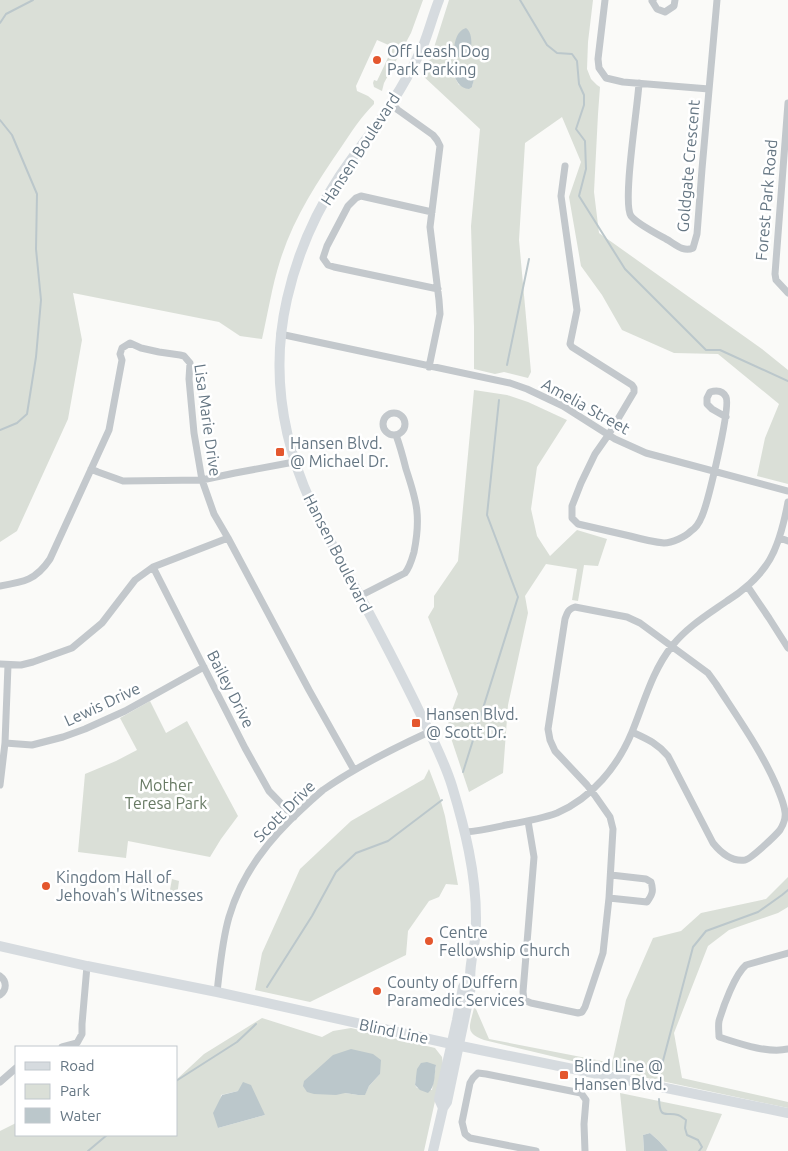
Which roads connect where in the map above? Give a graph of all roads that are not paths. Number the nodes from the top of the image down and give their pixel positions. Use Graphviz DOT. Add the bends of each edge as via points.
graph roads {
  1 [pos="439,0"];
  2 [pos="605,0"];
  3 [pos="653,0"];
  4 [pos="675,0"];
  5 [pos="717,0"];
  6 [pos="639,83"];
  7 [pos="709,89"];
  8 [pos="788,103"];
  9 [pos="392,104"];
  10 [pos="788,114"];
  11 [pos="565,166"];
  12 [pos="432,212"];
  13 [pos="438,289"];
  14 [pos="788,293"];
  15 [pos="280,334"];
  16 [pos="429,366"];
  17 [pos="726,418"];
  18 [pos="609,434"];
  19 [pos="396,435"];
  20 [pos="294,462"];
  21 [pos="91,469"];
  22 [pos="715,471"];
  23 [pos="202,480"];
  24 [pos="788,491"];
  25 [pos="788,502"];
  26 [pos="228,538"];
  27 [pos="780,538"];
  28 [pos="788,541"];
  29 [pos="153,567"];
  30 [pos="0,586"];
  31 [pos="748,587"];
  32 [pos="360,596"];
  33 [pos="671,646"];
  34 [pos="788,648"];
  35 [pos="0,664"];
  36 [pos="8,665"];
  37 [pos="204,667"];
  38 [pos="429,732"];
  39 [pos="632,732"];
  40 [pos="5,743"];
  41 [pos="354,770"];
  42 [pos="0,785"];
  43 [pos="591,791"];
  44 [pos="294,816"];
  45 [pos="528,821"];
  46 [pos="465,832"];
  47 [pos="611,875"];
  48 [pos="609,898"];
  49 [pos="0,946"];
  50 [pos="788,953"];
  51 [pos="88,966"];
  52 [pos="0,976"];
  53 [pos="217,992"];
  54 [pos="0,994"];
  55 [pos="455,1045"];
  56 [pos="66,1046"];
  57 [pos="788,1049"];
  58 [pos="15,1069"];
  59 [pos="0,1082"];
  60 [pos="788,1113"];
  61 [pos="433,1151"];
  62 [pos="536,1151"];
  63 [pos="585,1151"];
  1 -- 9 [label="street, Hansen Boulevard" via="423,44"];
  2 -- 6 [label="street" via="599,68 609,79"];
  3 -- 4 [label="street" via="656,9 665,12 674,6"];
  5 -- 7 [label="street, Goldgate Crescent"];
  6 -- 7 [label="street"];
  6 -- 7 [label="street, Goldgate Crescent" via="628,211 632,218 685,250 693,248 697,234"];
  8 -- 10 [label="street, Forest Park Road"];
  9 -- 12 [label="street" via="433,135 440,146"];
  9 -- 15 [label="street, Hansen Boulevard" via="339,177 313,222 299,255"];
  10 -- 14 [label="street, Forest Park Road" via="774,274"];
  11 -- 18 [label="street" via="562,196 577,310 570,344 634,388"];
  12 -- 13 [label="street" via="430,227"];
  12 -- 13 [label="street" via="361,196 356,198 348,206 323,258 334,267"];
  13 -- 16 [label="street" via="440,314"];
  15 -- 16 [label="street, Amelia Street"];
  15 -- 20 [label="street, Hansen Boulevard" via="281,402"];
  16 -- 18 [label="street, Amelia Street" via="527,388"];
  17 -- 22 [label="street"];
  18 -- 22 [label="street, Amelia Street" via="646,453"];
  18 -- 22 [label="street" via="595,454 572,506 572,518 578,524 645,540 665,543 676,540 691,531 702,516"];
  19 -- 32 [label="street" via="418,508 413,557 405,573"];
  20 -- 23 [label="street"];
  20 -- 32 [label="street, Hansen Boulevard" via="312,506"];
  21 -- 23 [label="street" via="123,481"];
  21 -- 23 [label="street, Lisa Marie Drive" via="109,430 122,360 120,351 130,343 184,356 190,363 194,433"];
  21 -- 30 [label="street, Lisa Marie Drive" via="43,569 32,578"];
  22 -- 24 [label="street, Amelia Street"];
  23 -- 26 [label="street, Lisa Marie Drive" via="214,514"];
  25 -- 27 [label="street"];
  26 -- 29 [label="street"];
  26 -- 41 [label="street, Lisa Marie Drive"];
  27 -- 28 [label="street"];
  27 -- 31 [label="street" via="772,556"];
  29 -- 36 [label="street" via="135,580 102,623 72,648 33,662"];
  29 -- 37 [label="street, Bailey Drive"];
  31 -- 33 [label="street" via="687,629"];
  31 -- 34 [label="street"];
  32 -- 38 [label="street, Hansen Boulevard"];
  33 -- 39 [label="street" via="654,676"];
  33 -- 39 [label="street" via="708,673 769,768 786,814 780,830 750,858 739,860 727,856 713,843 662,748"];
  33 -- 43 [label="street" via="627,617 575,607 567,612 548,730 555,751"];
  35 -- 36 [label="street"];
  36 -- 40 [label="street"];
  37 -- 40 [label="street, Lewis Drive" via="125,711 63,738 32,745"];
  37 -- 44 [label="street, Bailey Drive" via="269,791"];
  38 -- 41 [label="street, Scott Drive"];
  38 -- 46 [label="street, Hansen Boulevard" via="451,783"];
  39 -- 43 [label="street" via="619,759"];
  40 -- 42 [label="street"];
  41 -- 44 [label="street, Scott Drive" via="321,791"];
  43 -- 45 [label="street" via="558,812"];
  43 -- 47 [label="street" via="614,829"];
  44 -- 53 [label="street, Scott Drive" via="259,855 237,894 226,930"];
  45 -- 46 [label="street"];
  45 -- 48 [label="street" via="534,857 522,992 524,1000 582,1012 603,953"];
  46 -- 55 [label="street, Hansen Boulevard" via="473,873 476,937 469,977 463,987"];
  47 -- 48 [label="street"];
  47 -- 48 [label="street" via="646,879 651,882 653,890 646,902"];
  49 -- 51 [label="street, Blind Line"];
  50 -- 57 [label="street" via="742,968 718,1023 719,1037 750,1047"];
  51 -- 53 [label="street, Blind Line"];
  51 -- 56 [label="street" via="82,1034 77,1043"];
  52 -- 54 [label="street" via="5,986"];
  53 -- 55 [label="street, Blind Line"];
  55 -- 60 [label="street, Blind Line"];
  55 -- 61 [label="street, Hansen Boulevard" via="439,1099 443,1108"];
  58 -- 59 [label="street"];
  62 -- 63 [label="street" via="470,1138 465,1134 462,1122 473,1078 486,1074 581,1093 586,1100"];
}
